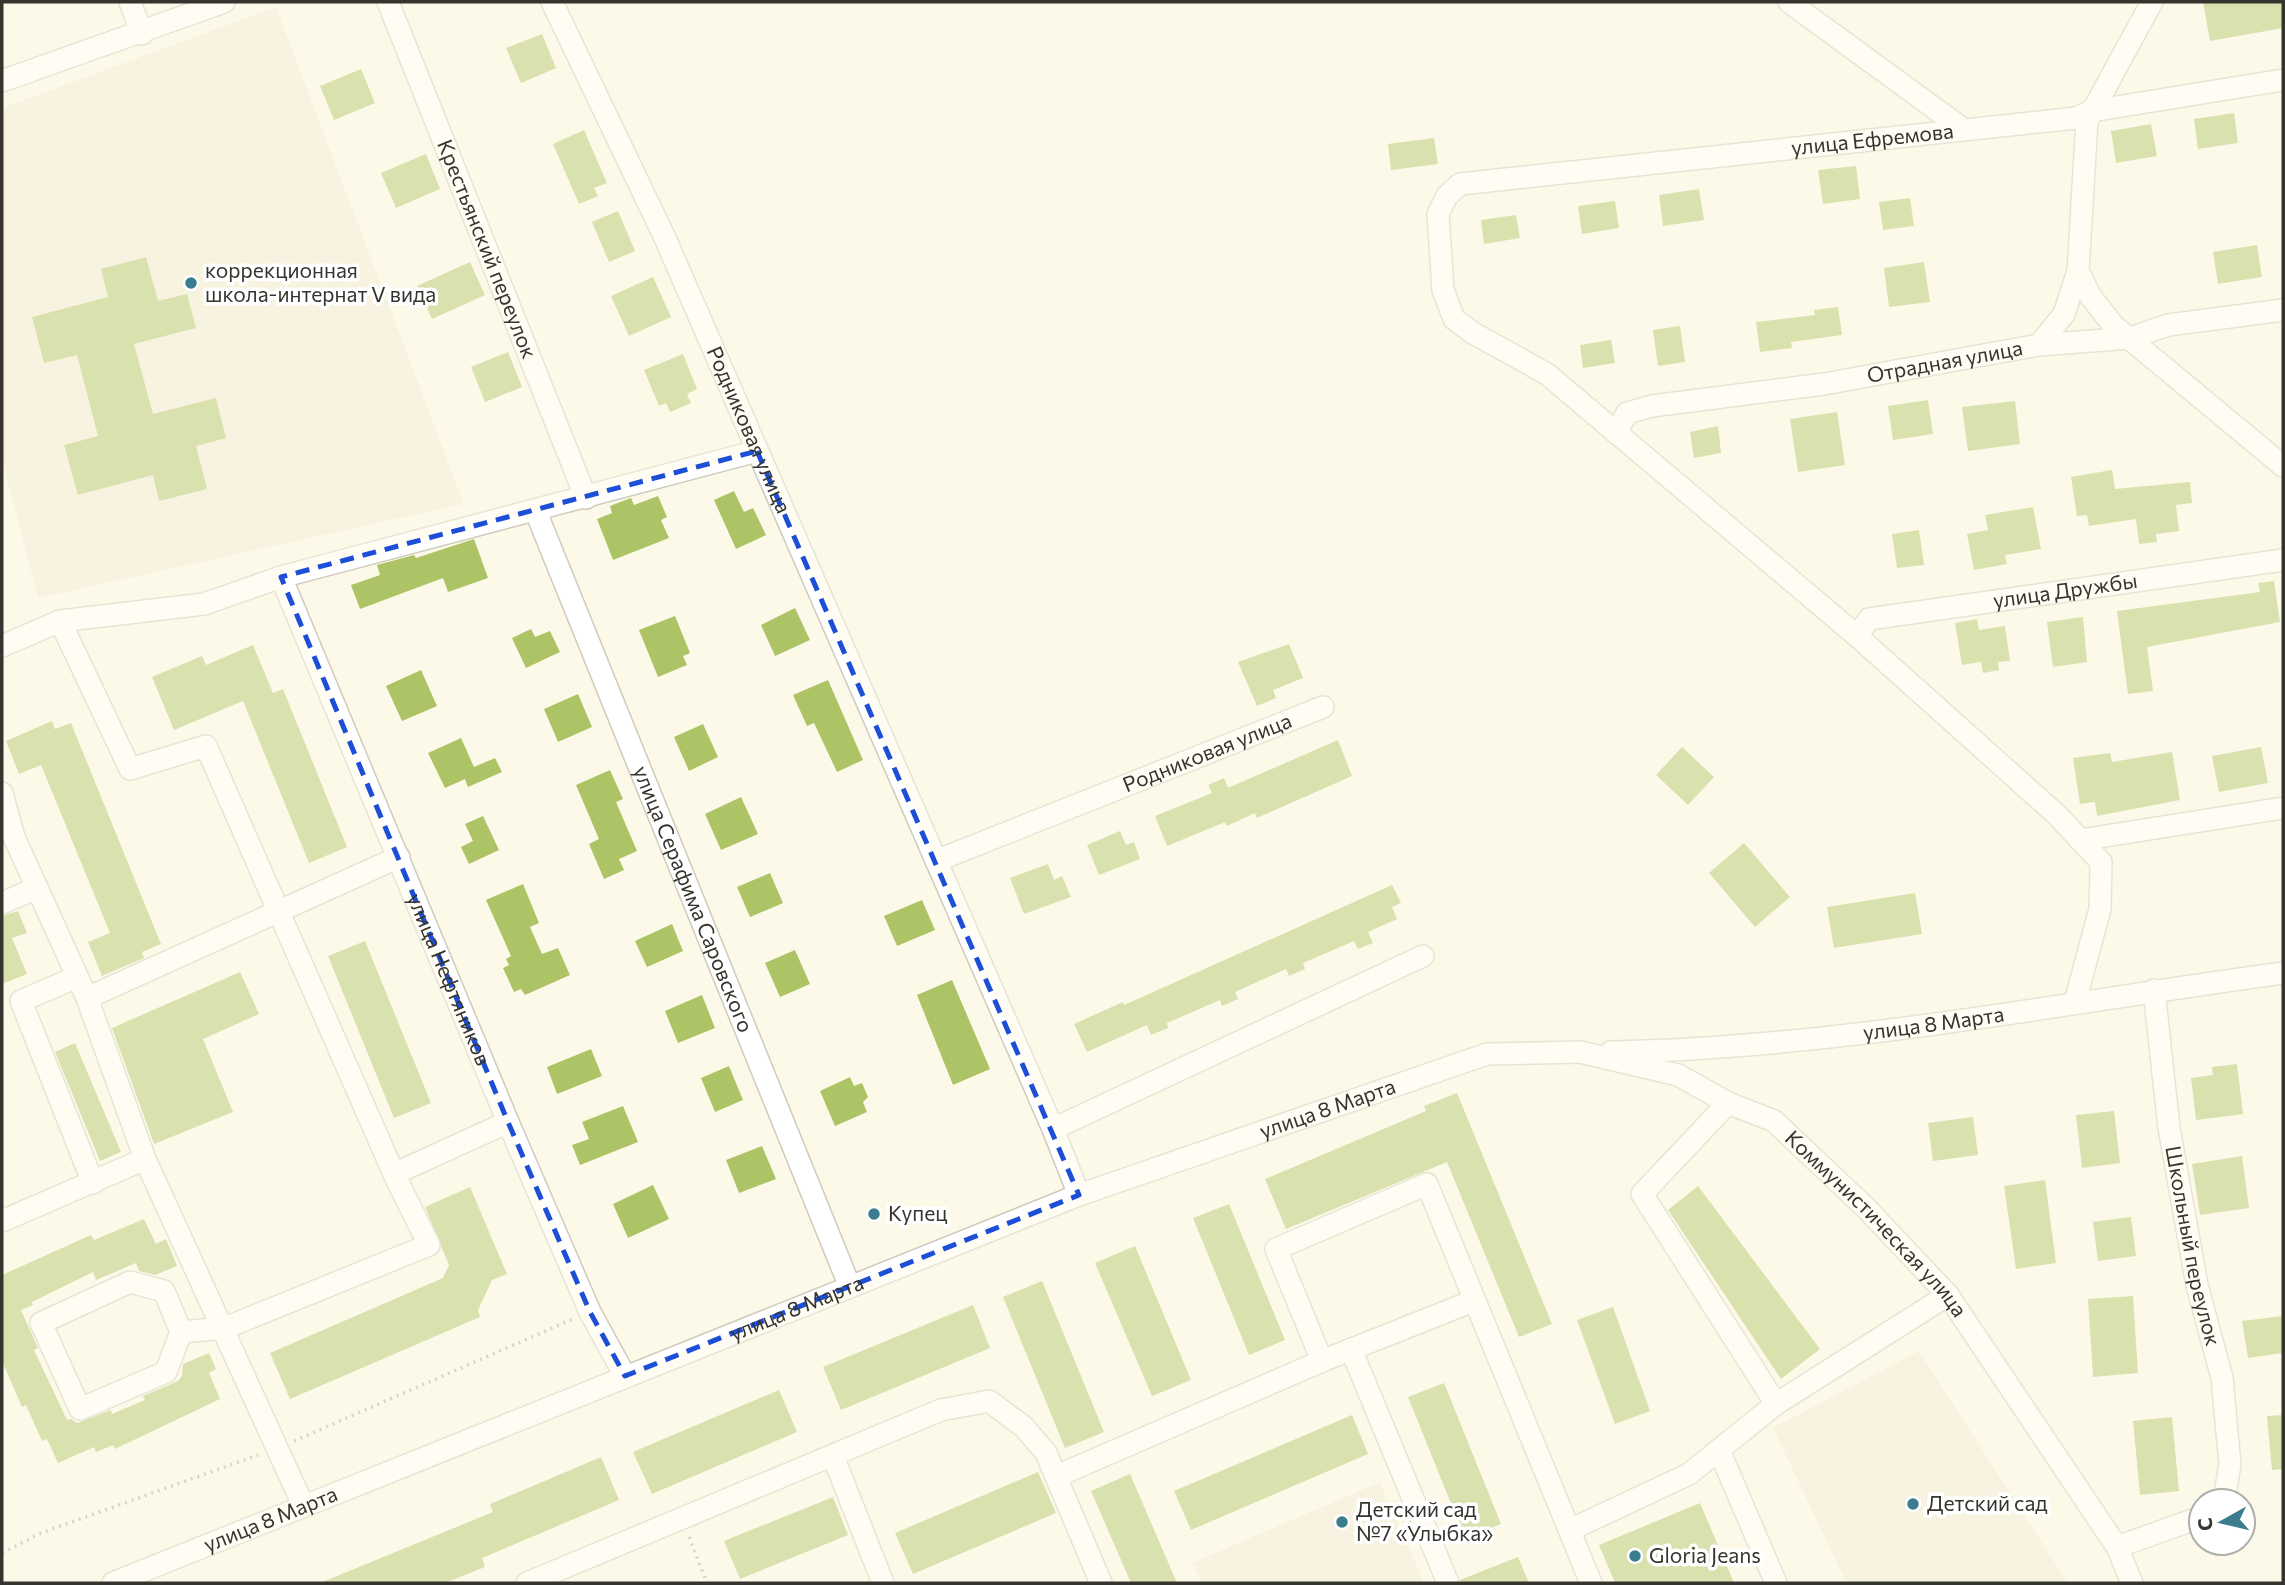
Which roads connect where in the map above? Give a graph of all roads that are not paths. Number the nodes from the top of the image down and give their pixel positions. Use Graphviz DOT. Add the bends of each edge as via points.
graph roads {
  1 [pos="130,2"];
  2 [pos="223,2"];
  3 [pos="388,2"];
  4 [pos="552,2"];
  5 [pos="1789,2"];
  6 [pos="2152,2"];
  7 [pos="142,34"];
  8 [pos="2283,80"];
  9 [pos="2,81"];
  10 [pos="2091,111"];
  11 [pos="1963,129"];
  12 [pos="2078,271"];
  13 [pos="2283,310"];
  14 [pos="2131,338"];
  15 [pos="2039,345"];
  16 [pos="1616,433"];
  17 [pos="757,452"];
  18 [pos="2283,466"];
  19 [pos="586,498"];
  20 [pos="536,512"];
  21 [pos="2283,560"];
  22 [pos="281,577"];
  23 [pos="60,621"];
  24 [pos="1857,636"];
  25 [pos="2,646"];
  26 [pos="1323,707"];
  27 [pos="2,793"];
  28 [pos="2283,808"];
  29 [pos="8,839"];
  30 [pos="2080,840"];
  31 [pos="399,857"];
  32 [pos="936,861"];
  33 [pos="37,888"];
  34 [pos="2,902"];
  35 [pos="277,913"];
  36 [pos="1423,956"];
  37 [pos="2283,973"];
  38 [pos="77,977"];
  39 [pos="2154,990"];
  40 [pos="87,998"];
  41 [pos="2075,1002"];
  42 [pos="1580,1052"];
  43 [pos="1487,1054"];
  44 [pos="1728,1103"];
  45 [pos="508,1122"];
  46 [pos="1053,1129"];
  47 [pos="145,1158"];
  48 [pos="394,1174"];
  49 [pos="93,1183"];
  50 [pos="1079,1195"];
  51 [pos="2,1221"];
  52 [pos="199,1275"];
  53 [pos="850,1287"];
  54 [pos="164,1292"];
  55 [pos="1948,1295"];
  56 [pos="1473,1301"];
  57 [pos="225,1328"];
  58 [pos="181,1332"];
  59 [pos="1351,1349"];
  60 [pos="1322,1361"];
  61 [pos="625,1376"];
  62 [pos="1776,1404"];
  63 [pos="1719,1450"];
  64 [pos="832,1456"];
  65 [pos="1057,1476"];
  66 [pos="2226,1487"];
  67 [pos="303,1504"];
  68 [pos="2187,1522"];
  69 [pos="1570,1530"];
  70 [pos="2117,1547"];
  71 [pos="113,1583"];
  72 [pos="527,1583"];
  73 [pos="883,1583"];
  74 [pos="1101,1583"];
  75 [pos="1448,1583"];
  76 [pos="1591,1583"];
  77 [pos="1776,1583"];
  78 [pos="2132,1583"];
  1 -- 7 [label="street"];
  2 -- 7 [label="street"];
  3 -- 19 [label="street, Крестьянский переулок"];
  4 -- 17 [label="street, Родниковая улица" via="665,238"];
  5 -- 11 [label="street"];
  6 -- 10 [label="street"];
  7 -- 9 [label="street"];
  8 -- 10 [label="street, улица Ефремова"];
  10 -- 11 [label="street, улица Ефремова" via="2076,118"];
  10 -- 12 [label="street"];
  11 -- 16 [label="street, улица Ефремова" via="1460,184 1438,214 1443,290 1454,318 1547,374"];
  12 -- 14 [label="street" via="2113,325"];
  12 -- 15 [label="street" via="2064,314"];
  13 -- 14 [label="street, Отрадная улица" via="2168,325"];
  14 -- 15 [label="street, Отрадная улица"];
  14 -- 18 [label="street"];
  15 -- 16 [label="street, Отрадная улица" via="1824,384 1652,406 1627,413"];
  16 -- 24 [label="street"];
  17 -- 19 [label="street"];
  17 -- 32 [label="street, Родниковая улица"];
  19 -- 20 [label="street"];
  20 -- 22 [label="street"];
  20 -- 53 [label="street, улица Серафима Саровского"];
  21 -- 24 [label="street, улица Дружбы" via="1869,618"];
  22 -- 23 [label="street" via="204,604"];
  22 -- 31 [label="street, улица Нефтяников"];
  23 -- 25 [label="street"];
  23 -- 35 [label="street" via="130,769 206,746"];
  24 -- 30 [label="street"];
  26 -- 32 [label="street, Родниковая улица"];
  27 -- 29 [label="street"];
  28 -- 30 [label="street"];
  29 -- 33 [label="street"];
  30 -- 41 [label="street" via="2101,862 2100,909"];
  31 -- 35 [label="street"];
  31 -- 45 [label="street, улица Нефтяников"];
  32 -- 46 [label="street, Родниковая улица"];
  33 -- 34 [label="street"];
  33 -- 38 [label="street"];
  35 -- 40 [label="street"];
  35 -- 48 [label="street"];
  36 -- 46 [label="street"];
  37 -- 39 [label="street, улица 8 Марта"];
  38 -- 40 [label="street"];
  38 -- 49 [label="street" via="21,1001"];
  39 -- 41 [label="street, улица 8 Марта"];
  39 -- 66 [label="street, Школьный переулок" via="2169,1128 2197,1285 2222,1377 2230,1464"];
  40 -- 47 [label="street"];
  41 -- 42 [label="street, улица 8 Марта" via="1693,1050"];
  42 -- 43 [label="street, Коммунистическая улица"];
  42 -- 44 [label="street, Коммунистическая улица" via="1678,1075"];
  43 -- 50 [label="street, улица 8 Марта"];
  44 -- 55 [label="street, Коммунистическая улица" via="1774,1121 1867,1208"];
  44 -- 62 [label="street" via="1642,1194"];
  45 -- 48 [label="street"];
  45 -- 61 [label="street, улица Нефтяников" via="590,1312"];
  46 -- 50 [label="street, Родниковая улица"];
  47 -- 49 [label="street"];
  47 -- 52 [label="street"];
  48 -- 57 [label="street" via="429,1245"];
  49 -- 51 [label="street"];
  50 -- 53 [label="street, улица 8 Марта"];
  52 -- 54 [label="street"];
  52 -- 57 [label="street"];
  53 -- 61 [label="street, улица 8 Марта"];
  54 -- 58 [label="street"];
  54 -- 58 [label="street" via="130,1282 41,1323 80,1409 166,1371"];
  55 -- 62 [label="street"];
  55 -- 70 [label="street, Коммунистическая улица"];
  56 -- 59 [label="street"];
  56 -- 60 [label="street" via="1427,1184 1276,1249"];
  56 -- 69 [label="street"];
  57 -- 58 [label="street"];
  57 -- 67 [label="street"];
  59 -- 60 [label="street"];
  59 -- 75 [label="street"];
  60 -- 65 [label="street"];
  61 -- 67 [label="street, улица 8 Марта"];
  62 -- 63 [label="street"];
  63 -- 69 [label="street" via="1689,1474"];
  63 -- 77 [label="street"];
  64 -- 65 [label="street" via="941,1410 989,1401 1024,1427 1046,1453"];
  64 -- 72 [label="street"];
  64 -- 73 [label="street"];
  65 -- 74 [label="street"];
  67 -- 71 [label="street, улица 8 Марта"];
  68 -- 70 [label="street"];
  69 -- 76 [label="street"];
  70 -- 78 [label="street, Коммунистическая улица"];
}
